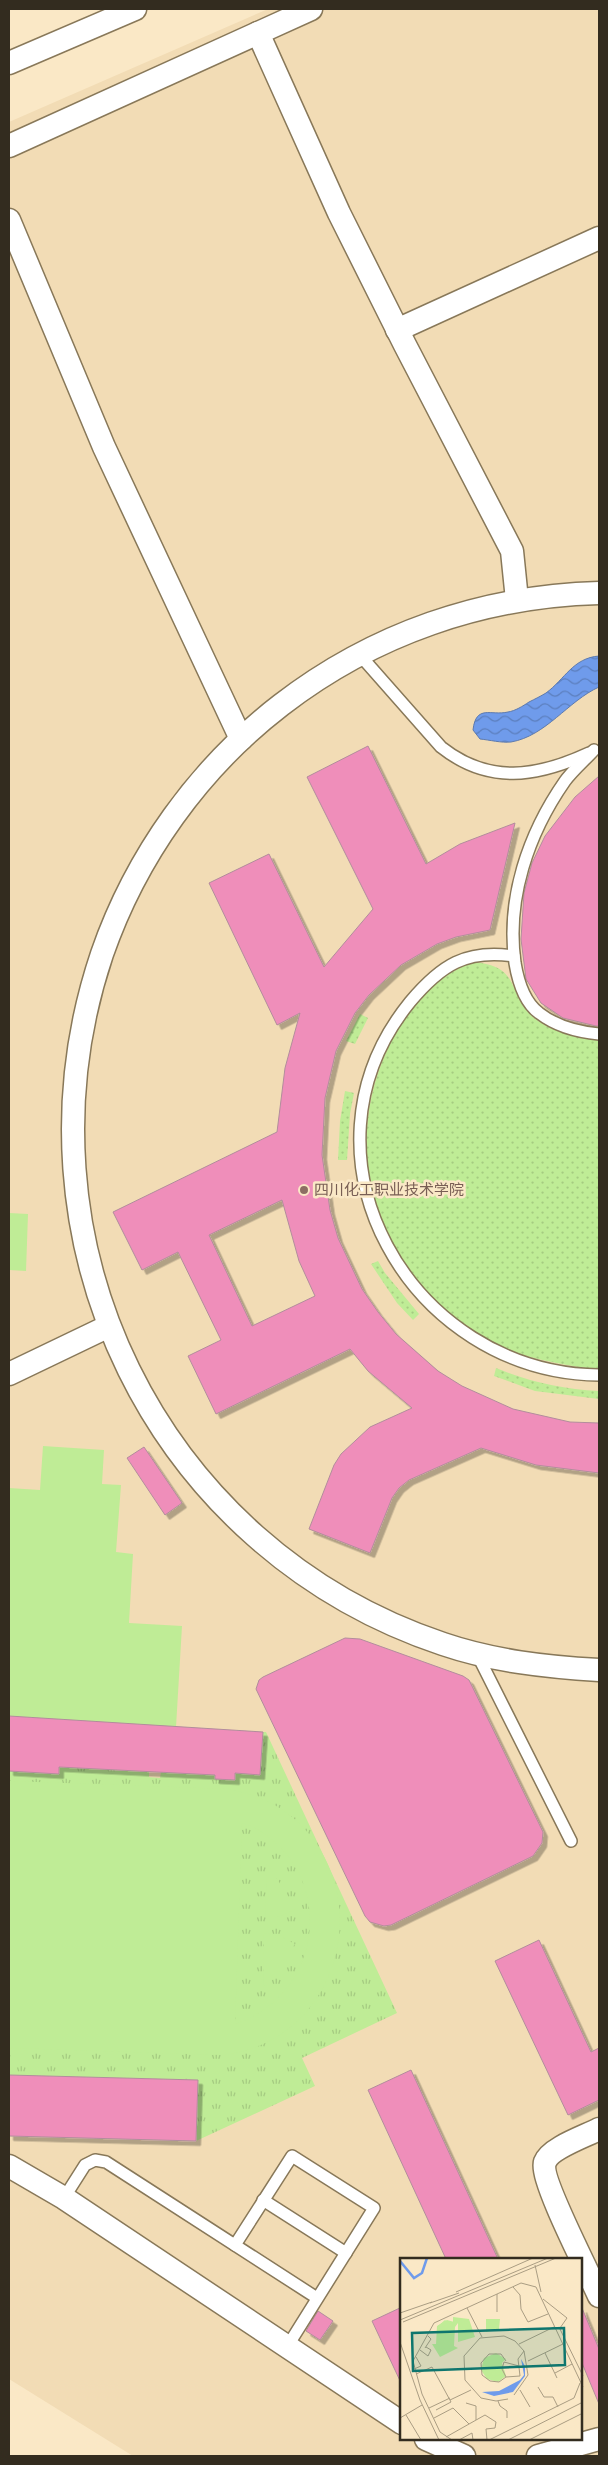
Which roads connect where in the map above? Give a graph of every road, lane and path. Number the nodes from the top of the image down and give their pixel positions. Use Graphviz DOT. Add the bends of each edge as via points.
graph roads {
  1 [pos="134,9"];
  2 [pos="311,9"];
  3 [pos="258,33"];
  4 [pos="9,62"];
  5 [pos="9,146"];
  6 [pos="9,220"];
  7 [pos="599,238"];
  8 [pos="397,330"];
  9 [pos="599,593"];
  10 [pos="517,600"];
  11 [pos="359,654"];
  12 [pos="241,739"];
  13 [pos="597,749"];
  14 [pos="514,956"];
  15 [pos="599,1034"];
  16 [pos="109,1326"];
  17 [pos="9,1374"];
  18 [pos="599,1376"];
  19 [pos="477,1653"];
  20 [pos="599,1670"];
  21 [pos="571,1841"];
  22 [pos="599,2129"];
  23 [pos="9,2166"];
  24 [pos="64,2198"];
  25 [pos="263,2200"];
  26 [pos="235,2245"];
  27 [pos="346,2253"];
  28 [pos="582,2258"];
  29 [pos="583,2261"];
  30 [pos="599,2296"];
  31 [pos="318,2298"];
  32 [pos="287,2347"];
  33 [pos="396,2413"];
  34 [pos="589,2439"];
  35 [pos="439,2441"];
  36 [pos="464,2456"];
  37 [pos="538,2456"];
  1 -- 4 [label="street"];
  2 -- 3 [label="street"];
  3 -- 5 [label="street"];
  3 -- 8 [label="street" via="339,213"];
  6 -- 12 [label="street" via="104,446"];
  7 -- 8 [label="street"];
  8 -- 10 [label="street" via="512,551"];
  9 -- 10 [label="street"];
  10 -- 11 [label="street" via="440,620"];
  11 -- 12 [label="street" via="299,691"];
  11 -- 13 [label="lane" via="441,747 475,768 516,773 570,761"];
  12 -- 16 [label="street" via="185,801 141,867 107,939 85,1015 74,1094 74,1174 86,1252"];
  13 -- 14 [label="lane" via="566,780 551,804 524,864 512,910"];
  14 -- 15 [label="lane" via="524,995 537,1012 571,1030"];
  14 -- 18 [label="lane" via="487,953 457,962 435,976 400,1015 386,1038 367,1087 360,1133 363,1180 379,1232 392,1255 406,1277 441,1316 484,1346 507,1357 558,1372"];
  16 -- 17 [label="street"];
  16 -- 19 [label="street" via="134,1383 165,1434 188,1466 242,1524 280,1557 337,1596 408,1631"];
  19 -- 20 [label="street" via="522,1663"];
  19 -- 21 [label="lane"];
  22 -- 28 [label="street" via="555,2150 545,2162 544,2169"];
  23 -- 24 [label="street"];
  24 -- 26 [label="lane" via="84,2165 94,2160 106,2162"];
  24 -- 32 [label="street"];
  25 -- 26 [label="lane"];
  25 -- 27 [label="lane"];
  25 -- 27 [label="lane" via="292,2156 374,2208"];
  26 -- 31 [label="lane"];
  27 -- 31 [label="lane"];
  29 -- 30 [label="street"];
  31 -- 32 [label="lane"];
  32 -- 33 [label="street"];
  34 -- 37 [label="street"];
  35 -- 36 [label="street"];
}
